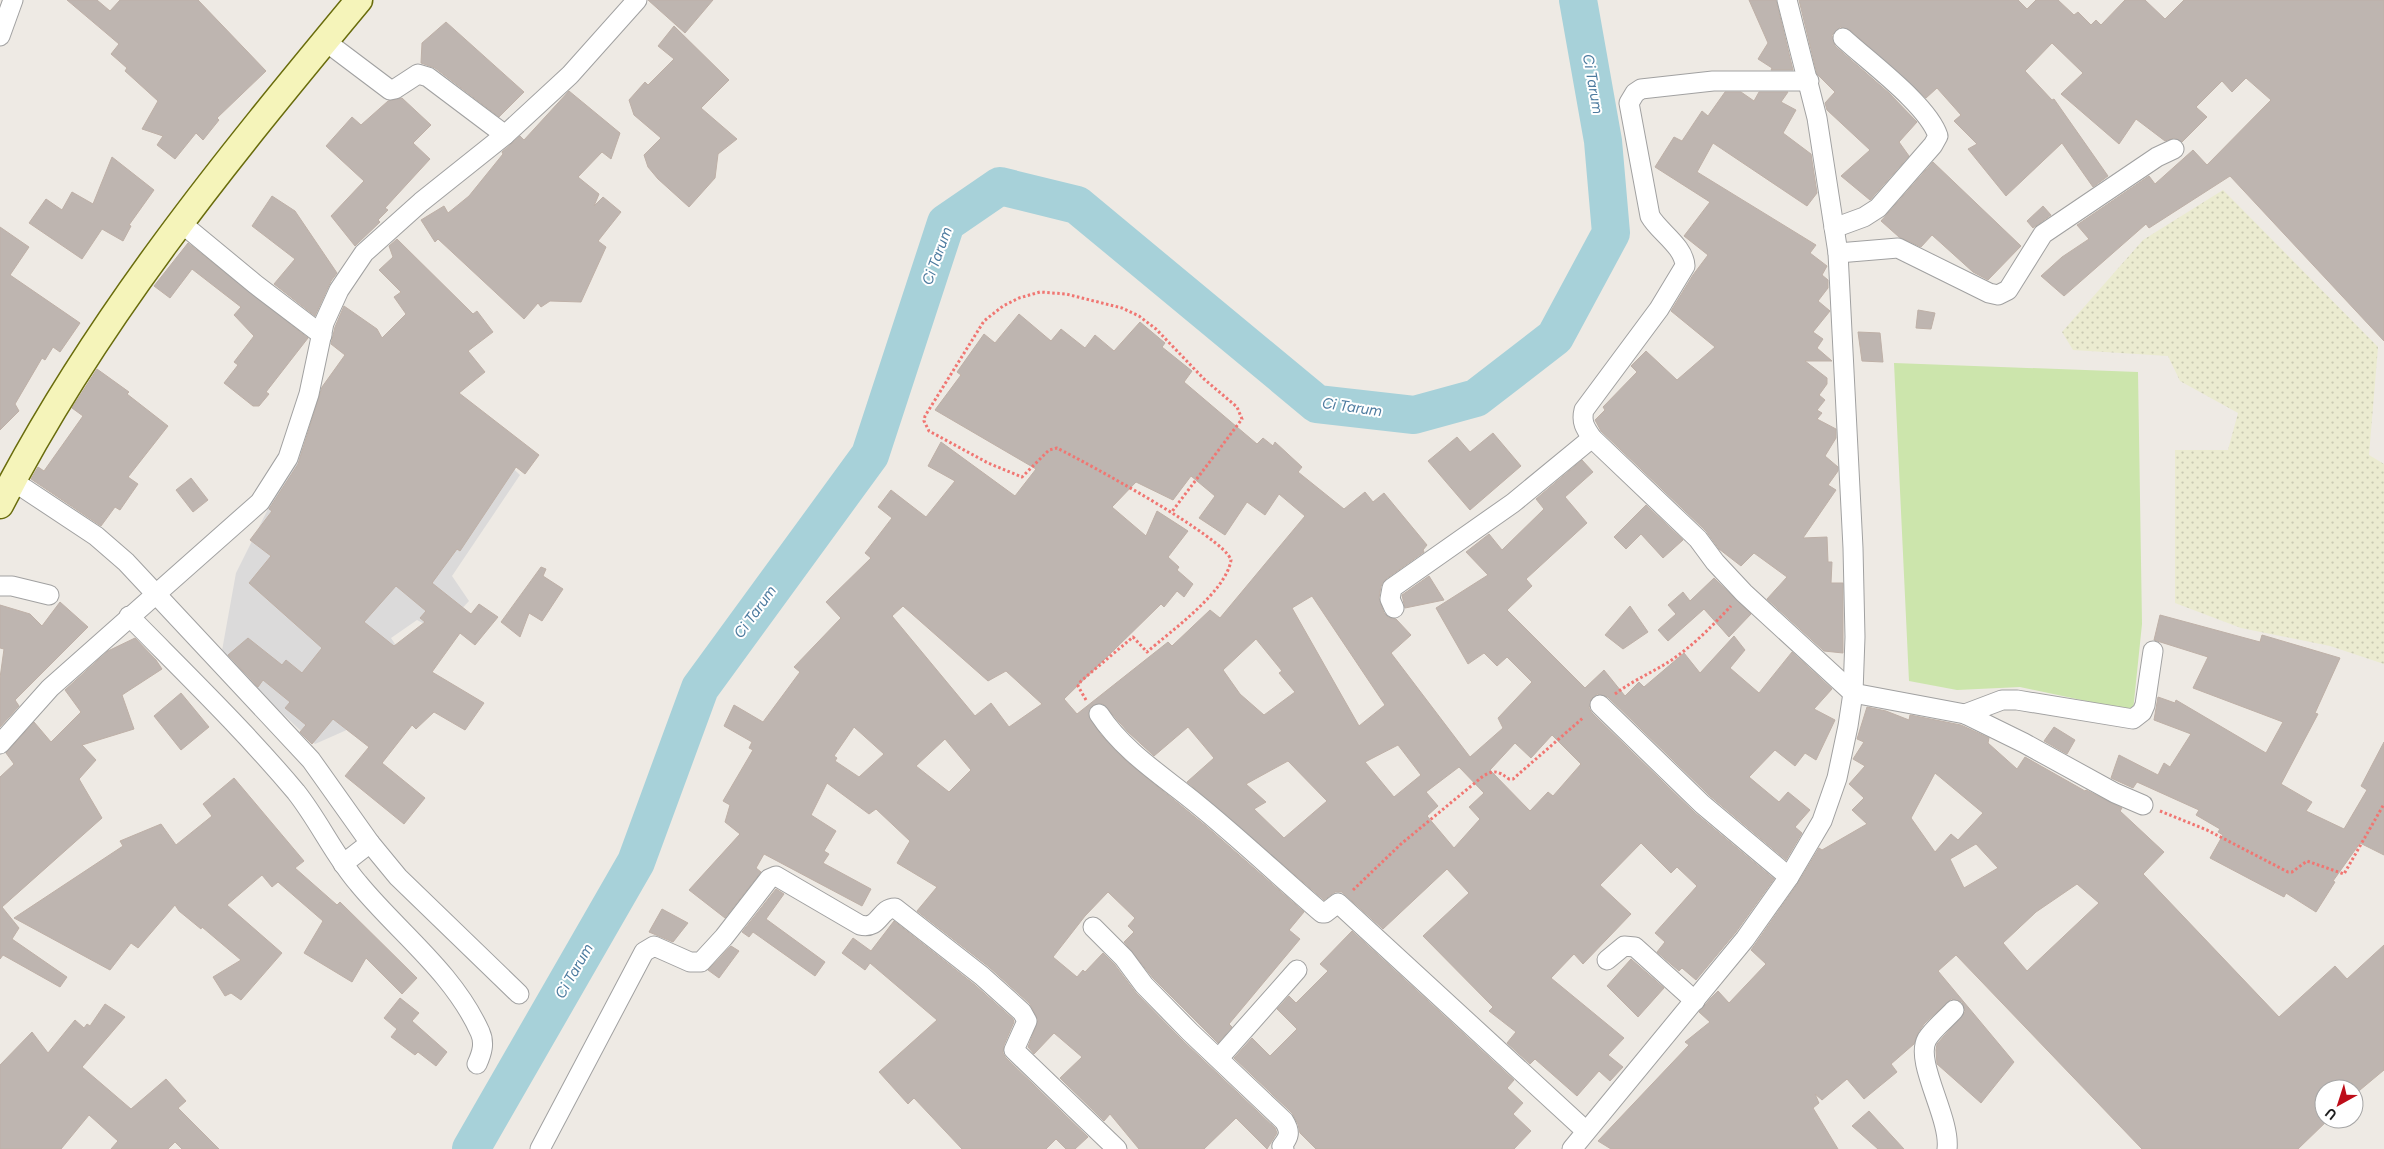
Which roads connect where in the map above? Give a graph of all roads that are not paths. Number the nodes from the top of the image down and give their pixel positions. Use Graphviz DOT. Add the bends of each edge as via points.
graph roads {
  1 [pos="13,0"];
  2 [pos="359,0"];
  3 [pos="637,0"];
  4 [pos="1787,0"];
  5 [pos="0,36"];
  6 [pos="1844,38"];
  7 [pos="325,41"];
  8 [pos="1809,81"];
  9 [pos="504,135"];
  10 [pos="2174,149"];
  11 [pos="180,222"];
  12 [pos="1834,228"];
  13 [pos="1838,253"];
  14 [pos="322,335"];
  15 [pos="1592,438"];
  16 [pos="5,495"];
  17 [pos="0,586"];
  18 [pos="49,595"];
  19 [pos="152,595"];
  20 [pos="1394,608"];
  21 [pos="130,615"];
  22 [pos="2153,650"];
  23 [pos="1853,693"];
  24 [pos="1600,705"];
  25 [pos="1099,714"];
  26 [pos="1965,714"];
  27 [pos="0,744"];
  28 [pos="2143,805"];
  29 [pos="367,845"];
  30 [pos="345,862"];
  31 [pos="1789,877"];
  32 [pos="1093,927"];
  33 [pos="1607,960"];
  34 [pos="1297,970"];
  35 [pos="519,994"];
  36 [pos="1695,1001"];
  37 [pos="1954,1010"];
  38 [pos="1219,1058"];
  39 [pos="477,1064"];
  40 [pos="1586,1130"];
  41 [pos="1280,1148"];
  42 [pos="540,1149"];
  43 [pos="1117,1149"];
  44 [pos="1572,1149"];
  45 [pos="1947,1149"];
  1 -- 5 [label="street"];
  2 -- 7 [label="main road"];
  3 -- 9 [label="street" via="570,75"];
  4 -- 8 [label="street"];
  6 -- 12 [label="street" via="1914,102 1938,136 1878,208"];
  7 -- 9 [label="street" via="390,90 418,74 428,77"];
  7 -- 11 [label="main road"];
  8 -- 12 [label="street" via="1818,118"];
  8 -- 15 [label="street" via="1713,81 1641,89 1632,98 1629,103 1650,216 1680,251 1684,266 1659,309 1584,410 1584,426"];
  9 -- 14 [label="street" via="364,253 339,290"];
  10 -- 13 [label="street" via="2157,157 2043,234 2008,290 1998,295 1898,248"];
  11 -- 14 [label="street"];
  11 -- 16 [label="main road" via="70,382"];
  12 -- 13 [label="street"];
  13 -- 23 [label="street" via="1854,548 1856,637"];
  14 -- 19 [label="street" via="309,394 288,458 260,502"];
  15 -- 20 [label="street" via="1513,503 1392,588 1390,599"];
  15 -- 23 [label="street" via="1698,539 1714,562 1744,593"];
  16 -- 19 [label="street" via="96,536 126,562"];
  17 -- 18 [label="street"];
  19 -- 21 [label="street"];
  19 -- 29 [label="street" via="311,760"];
  21 -- 27 [label="street" via="50,688"];
  21 -- 30 [label="street" via="297,793"];
  22 -- 26 [label="street" via="2145,705 2133,719 2017,700 2002,700"];
  23 -- 26 [label="street"];
  23 -- 31 [label="street" via="1831,798 1822,821"];
  24 -- 31 [label="street" via="1702,804"];
  25 -- 40 [label="street" via="1123,746 1199,805 1322,913 1338,904"];
  26 -- 28 [label="street"];
  29 -- 30 [label="street"];
  29 -- 35 [label="street"];
  30 -- 39 [label="street" via="375,903 419,947 463,1002 481,1033 483,1045"];
  31 -- 36 [label="street"];
  32 -- 38 [label="street" via="1124,958 1144,985"];
  33 -- 36 [label="street" via="1624,946 1635,947"];
  34 -- 38 [label="street"];
  36 -- 40 [label="street"];
  37 -- 45 [label="street" via="1927,1040 1924,1058 1946,1125"];
  38 -- 41 [label="street" via="1284,1121 1289,1136"];
  40 -- 44 [label="street"];
  42 -- 43 [label="street" via="644,952 654,946 690,962 701,962 768,879 776,876 860,925 873,925 887,911 895,908 982,976 1028,1021 1014,1050"];
}
